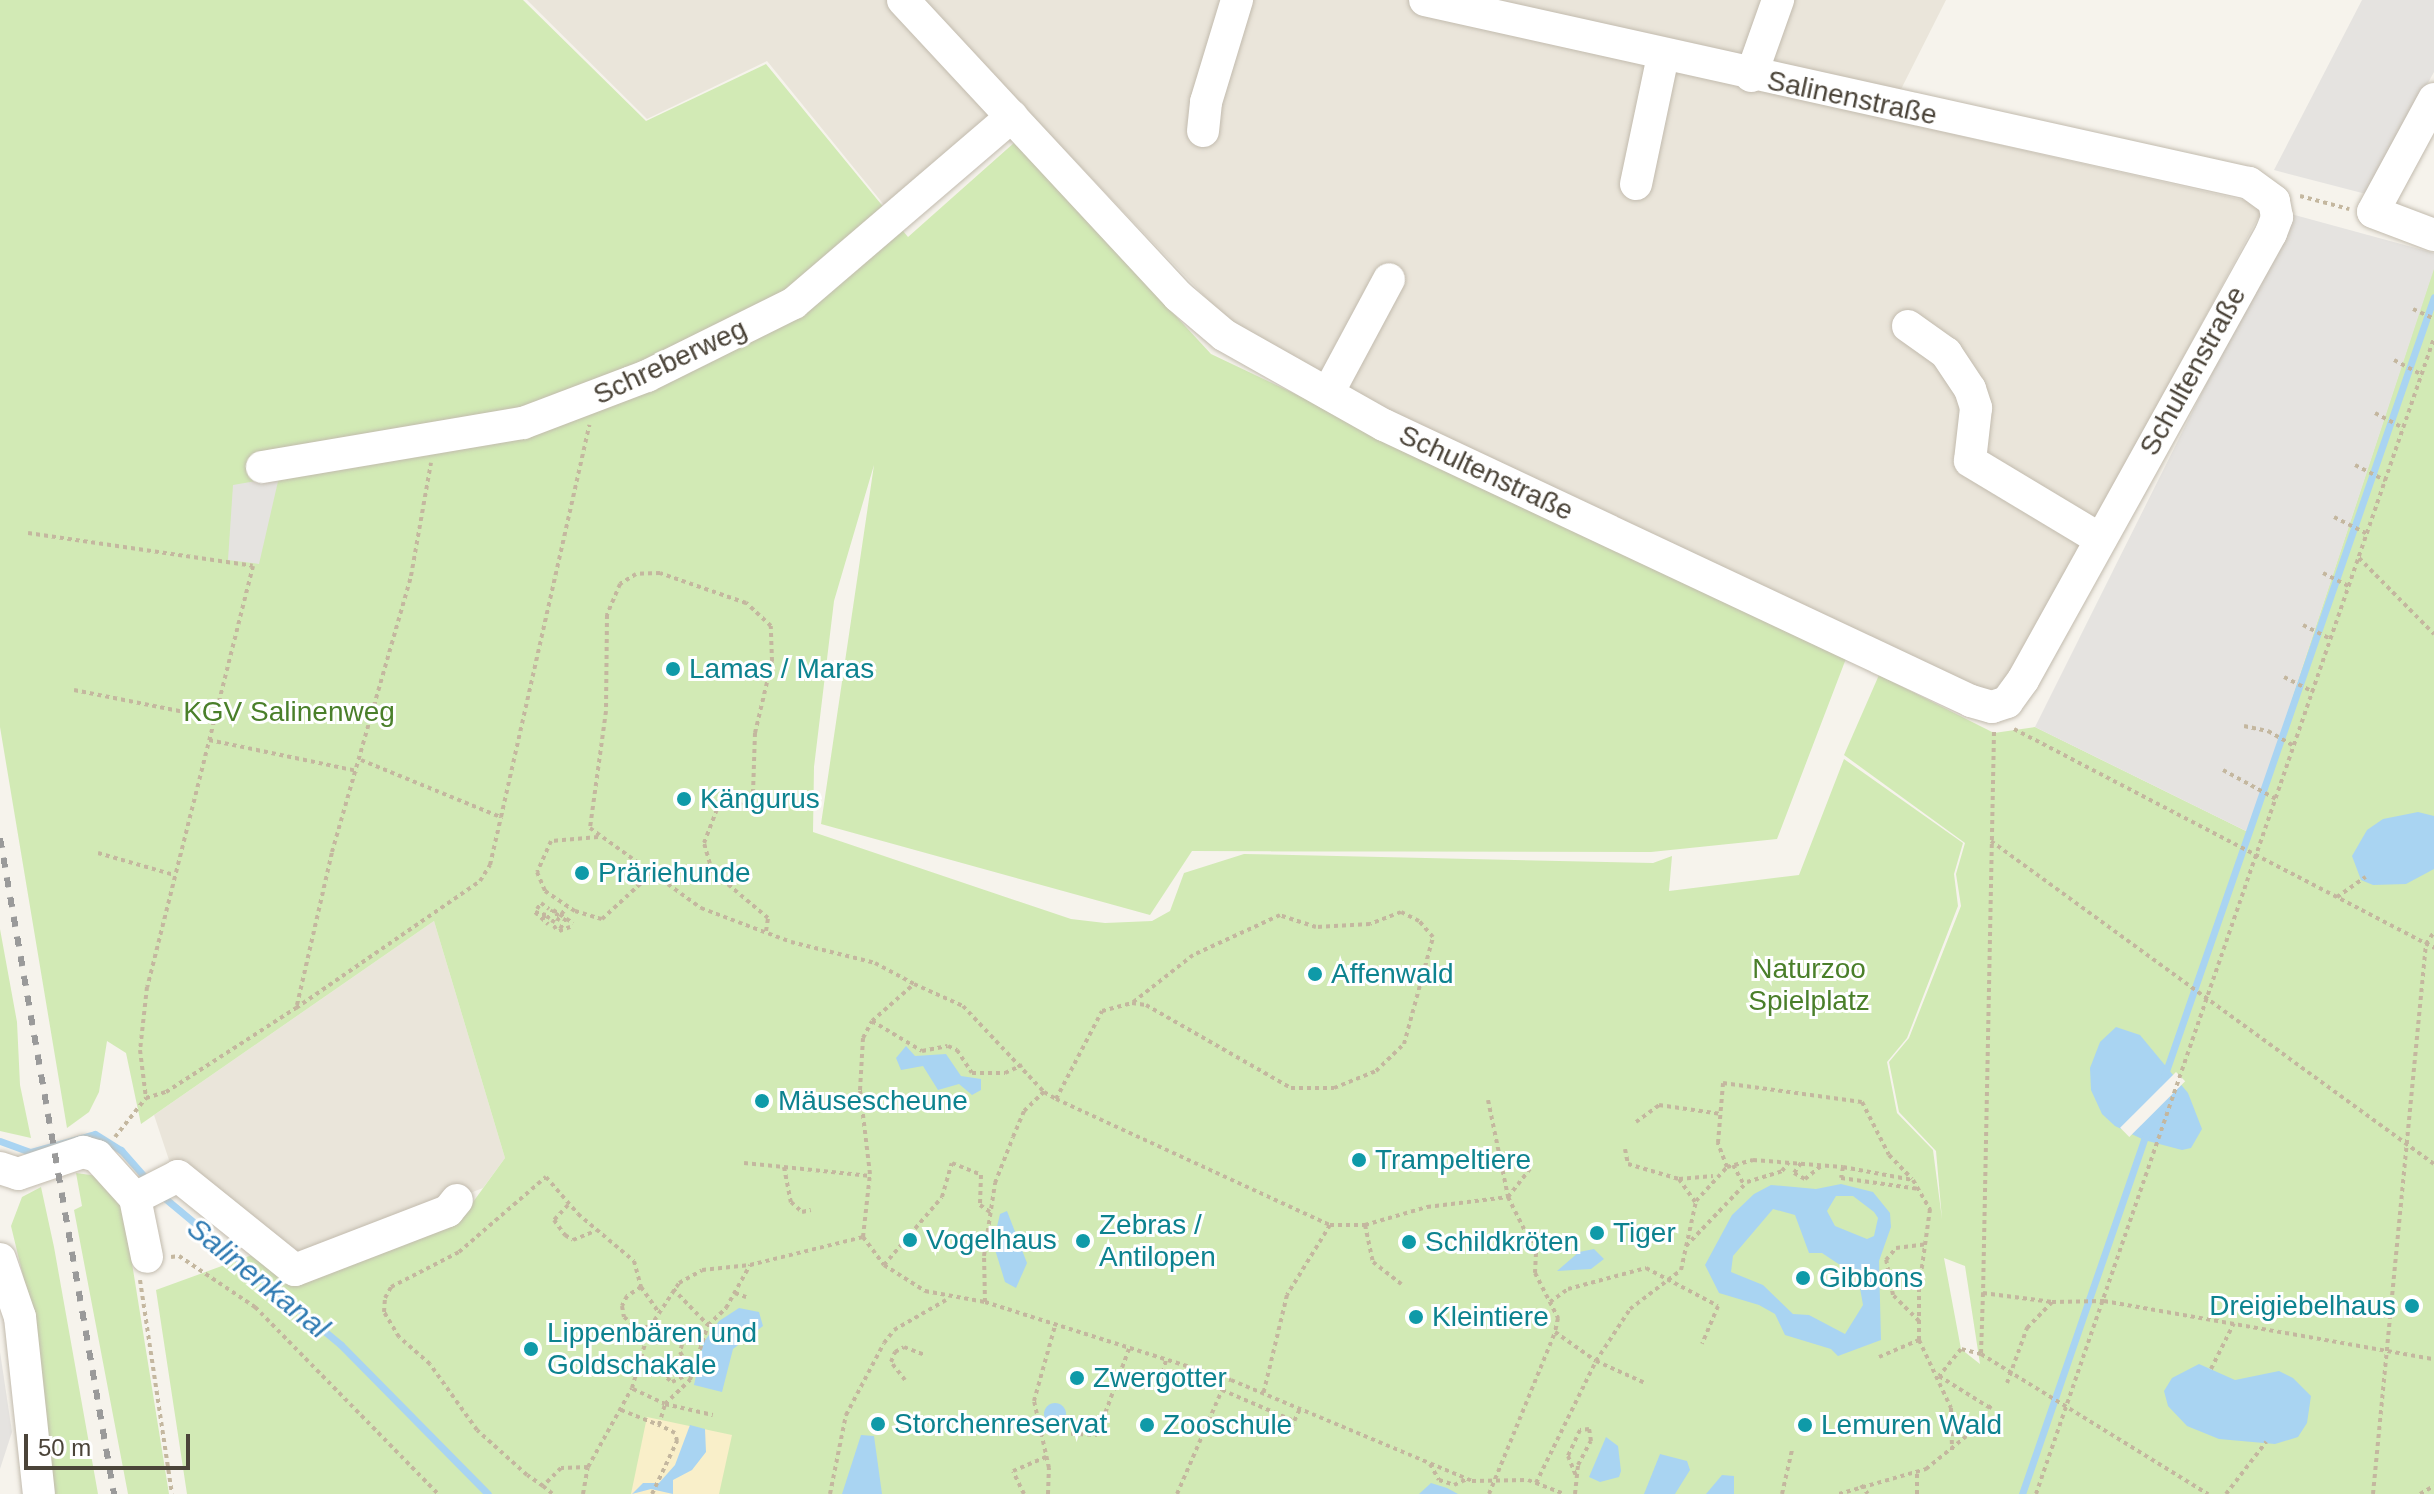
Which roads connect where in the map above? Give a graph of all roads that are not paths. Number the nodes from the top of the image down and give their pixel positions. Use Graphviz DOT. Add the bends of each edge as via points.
graph roads {
  1 [pos="903,0"];
  2 [pos="1237,0"];
  3 [pos="1425,0"];
  4 [pos="1778,0"];
  5 [pos="1663,56"];
  6 [pos="1751,76"];
  7 [pos="2434,99"];
  8 [pos="1012,116"];
  9 [pos="1203,131"];
  10 [pos="1636,184"];
  11 [pos="2274,201"];
  12 [pos="2434,235"];
  13 [pos="1389,279"];
  14 [pos="1908,326"];
  15 [pos="1328,393"];
  16 [pos="262,467"];
  17 [pos="2100,539"];
  18 [pos="0,1168"];
  19 [pos="148,1191"];
  20 [pos="457,1200"];
  21 [pos="147,1257"];
  22 [pos="0,1259"];
  23 [pos="39,1494"];
  1 -- 8 [label="street, Schultenstraße"];
  2 -- 9 [label="street" via="1206,102"];
  3 -- 5 [label="street, Salinenstraße"];
  4 -- 6 [label="street"];
  5 -- 6 [label="street, Salinenstraße"];
  5 -- 10 [label="street"];
  6 -- 11 [label="street, Salinenstraße" via="2249,183"];
  7 -- 12 [label="street" via="2373,212"];
  8 -- 15 [label="street, Schultenstraße" via="1190,306 1224,335"];
  8 -- 16 [label="street, Schreberweg" via="794,303 593,399 523,423 432,442"];
  11 -- 17 [label="street, Schultenstraße" via="2277,217 2271,233"];
  13 -- 15 [label="street"];
  14 -- 17 [label="street" via="1946,353 1970,389 1976,408 1970,461"];
  15 -- 17 [label="street, Schultenstraße" via="1522,490 1992,707 2007,702 2023,680"];
  18 -- 19 [label="street" via="18,1174 107,1146"];
  19 -- 20 [label="street" via="178,1176 295,1270 448,1211"];
  19 -- 21 [label="street"];
  22 -- 23 [label="street" via="20,1317"];
}
